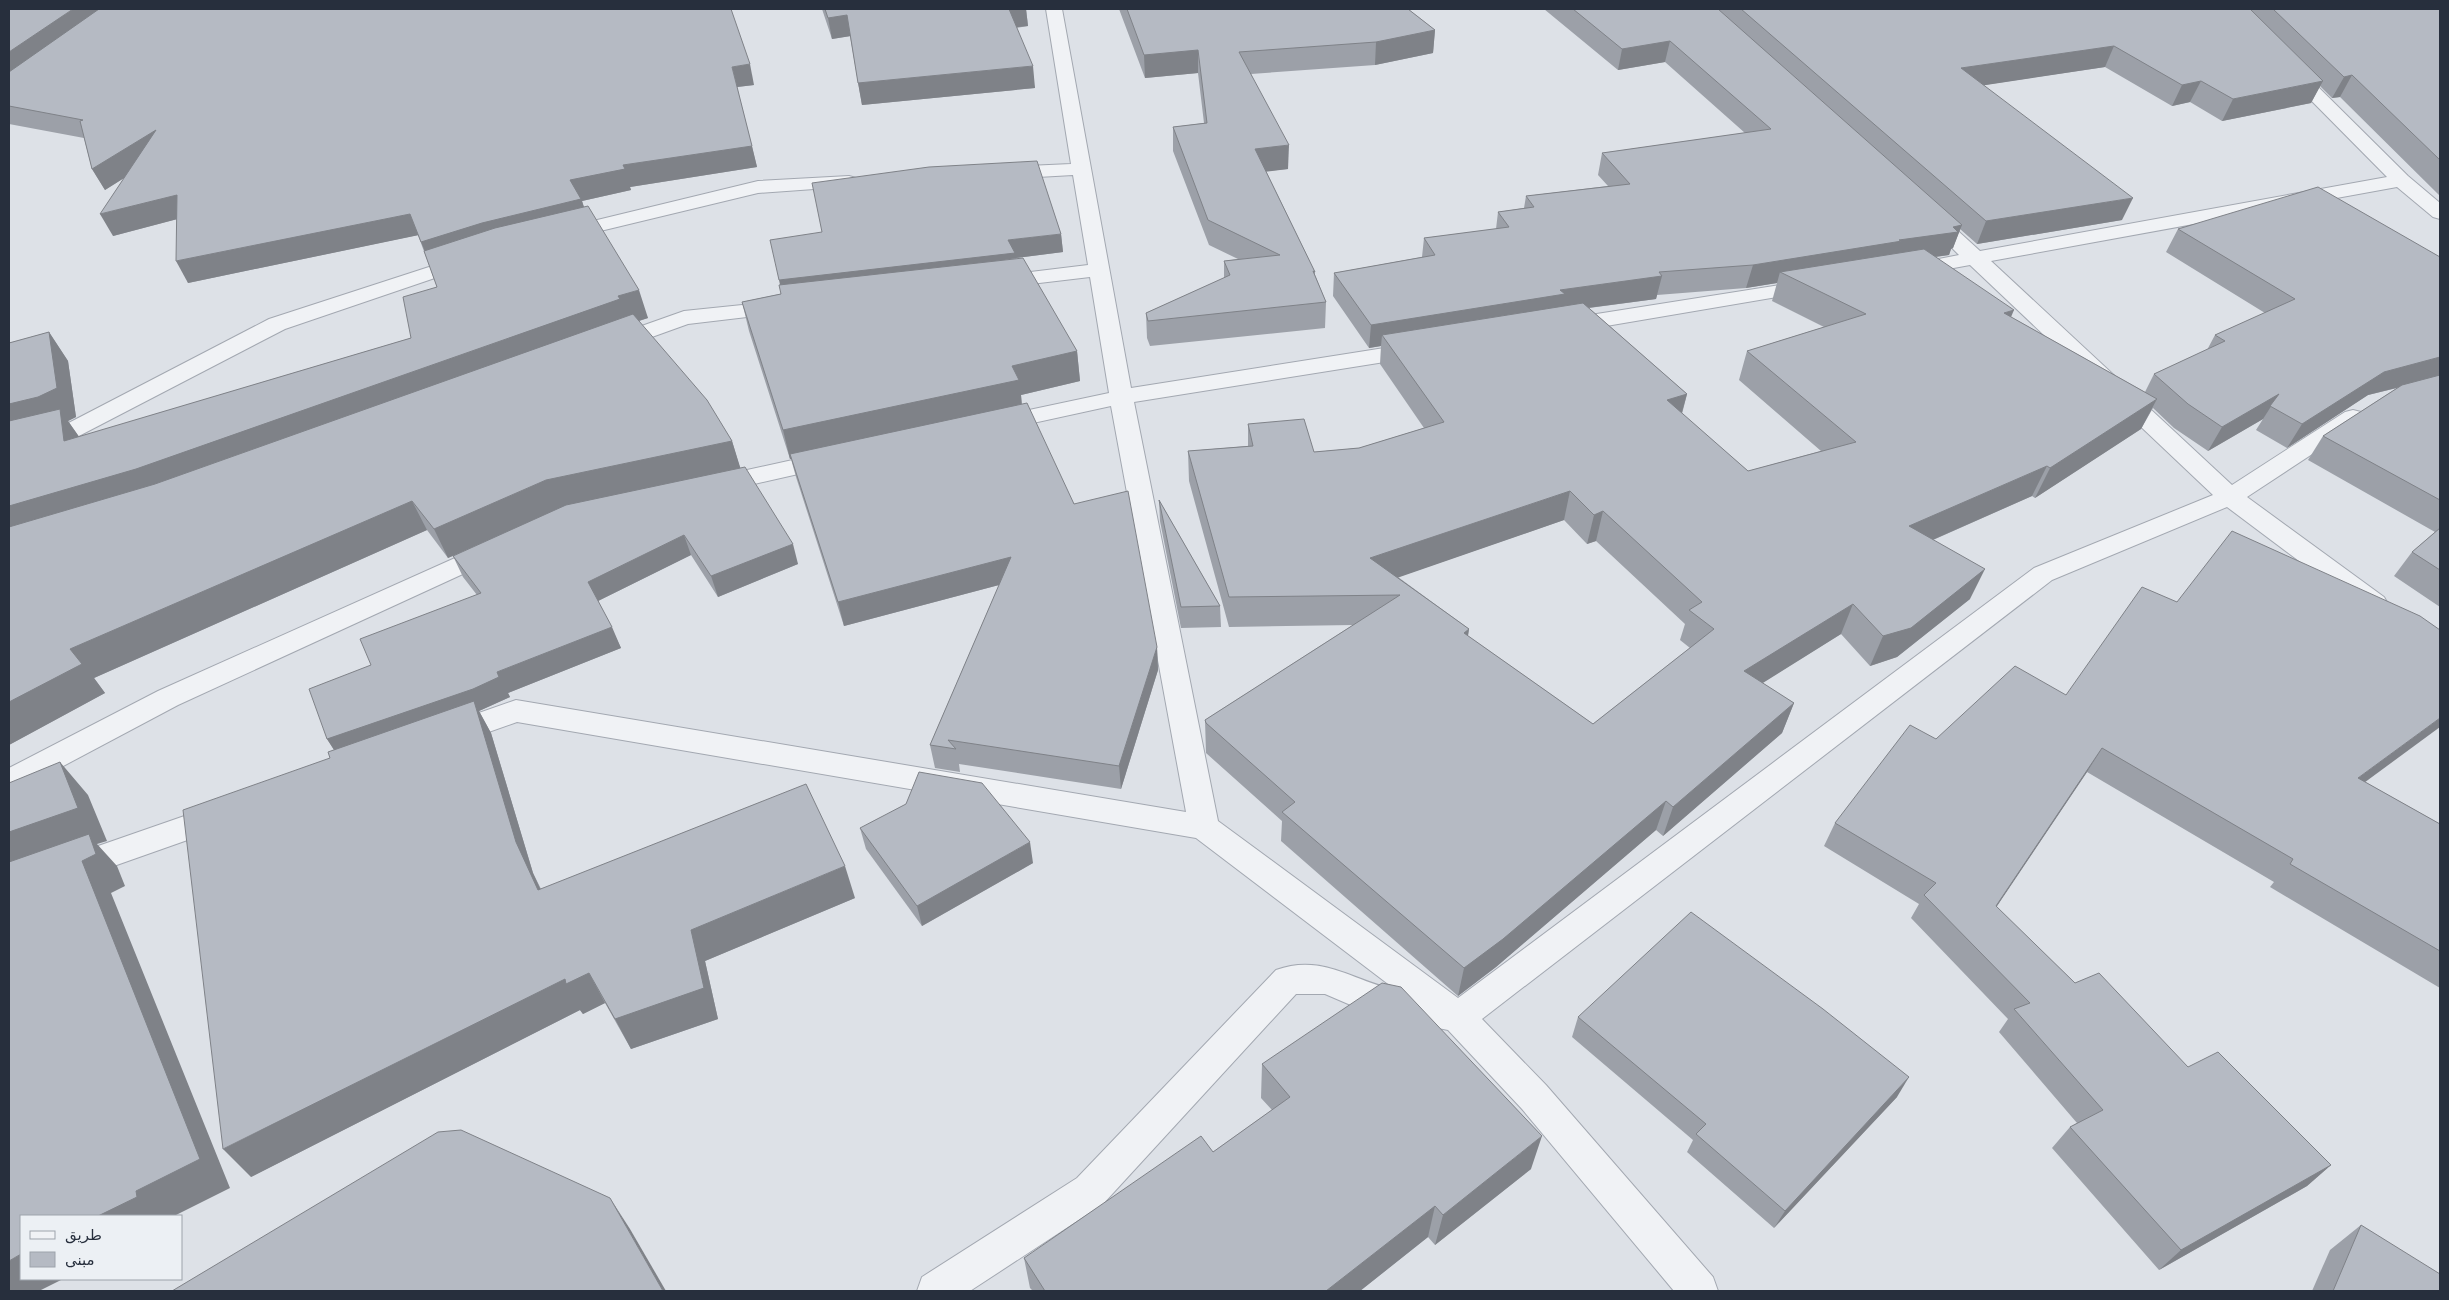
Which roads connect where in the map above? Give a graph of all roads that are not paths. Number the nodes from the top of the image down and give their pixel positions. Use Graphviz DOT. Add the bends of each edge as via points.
graph roads {
  1 [pos="1054,9"];
  2 [pos="2278,57"];
  3 [pos="1082,169"];
  4 [pos="984,174"];
  5 [pos="2401,180"];
  6 [pos="866,181"];
  7 [pos="1913,200"];
  8 [pos="2440,213"];
  9 [pos="546,238"];
  10 [pos="489,253"];
  11 [pos="1979,259"];
  12 [pos="1099,270"];
  13 [pos="1890,274"];
  14 [pos="1831,283"];
  15 [pos="980,284"];
  16 [pos="802,304"];
  17 [pos="1545,329"];
  18 [pos="1437,346"];
  19 [pos="590,352"];
  20 [pos="1121,397"];
  21 [pos="2377,402"];
  22 [pos="975,429"];
  23 [pos="9,447"];
  24 [pos="849,456"];
  25 [pos="693,489"];
  26 [pos="2230,497"];
  27 [pos="512,541"];
  28 [pos="2394,618"];
  29 [pos="422,744"];
  30 [pos="9,781"];
  31 [pos="244,808"];
  32 [pos="1204,827"];
  33 [pos="9,890"];
  34 [pos="1458,1017"];
  35 [pos="936,1291"];
  36 [pos="1699,1291"];
  1 -- 3 [label="street"];
  2 -- 5 [label="street"];
  3 -- 4 [label="street"];
  3 -- 12 [label="street"];
  5 -- 8 [label="street"];
  5 -- 11 [label="street"];
  6 -- 9 [label="street" via="758,187"];
  7 -- 11 [label="street"];
  10 -- 23 [label="street" via="277,324 67,433"];
  11 -- 13 [label="street"];
  11 -- 26 [label="street"];
  12 -- 15 [label="street"];
  12 -- 20 [label="street"];
  14 -- 17 [label="street"];
  16 -- 19 [label="street" via="684,318"];
  18 -- 20 [label="street"];
  20 -- 22 [label="street"];
  20 -- 32 [label="street"];
  21 -- 26 [label="street"];
  24 -- 25 [label="street"];
  26 -- 28 [label="street"];
  26 -- 34 [label="street" via="2043,574"];
  27 -- 30 [label="street" via="168,698"];
  29 -- 32 [label="street" via="516,711"];
  31 -- 33 [label="street"];
  32 -- 34 [label="street"];
  34 -- 35 [label="street" via="1374,1000 1327,980 1288,980 1090,1191"];
  34 -- 36 [label="street" via="1534,1097"];
}
